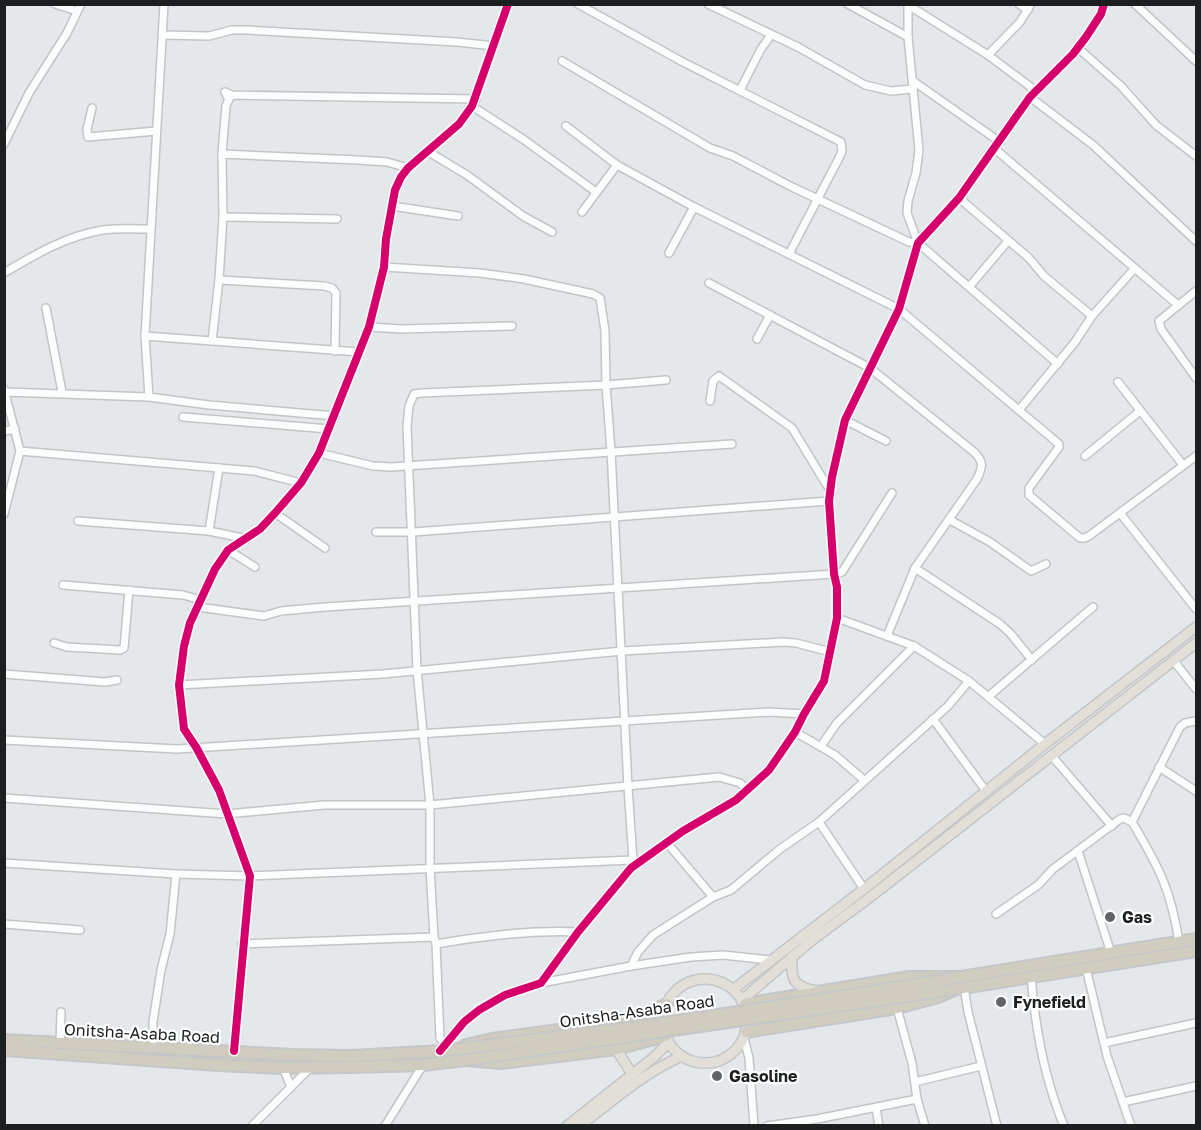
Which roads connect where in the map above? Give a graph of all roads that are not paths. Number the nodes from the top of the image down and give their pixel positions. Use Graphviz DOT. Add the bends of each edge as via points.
graph roads {
  1 [pos="55,4"];
  2 [pos="164,4"];
  3 [pos="508,4"];
  4 [pos="578,4"];
  5 [pos="708,4"];
  6 [pos="848,4"];
  7 [pos="1019,4"];
  8 [pos="1104,4"];
  9 [pos="1134,4"];
  10 [pos="908,5"];
  11 [pos="1029,7"];
  12 [pos="79,8"];
  13 [pos="162,35"];
  14 [pos="771,35"];
  15 [pos="908,37"];
  16 [pos="494,46"];
  17 [pos="1078,48"];
  18 [pos="988,55"];
  19 [pos="562,61"];
  20 [pos="1197,61"];
  21 [pos="913,85"];
  22 [pos="740,90"];
  23 [pos="1036,91"];
  24 [pos="1030,97"];
  25 [pos="474,103"];
  26 [pos="93,108"];
  27 [pos="566,126"];
  28 [pos="7,130"];
  29 [pos="156,131"];
  30 [pos="1000,142"];
  31 [pos="4,144"];
  32 [pos="995,149"];
  33 [pos="427,151"];
  34 [pos="222,154"];
  35 [pos="1197,156"];
  36 [pos="617,165"];
  37 [pos="408,168"];
  38 [pos="596,192"];
  39 [pos="819,198"];
  40 [pos="959,198"];
  41 [pos="392,206"];
  42 [pos="694,207"];
  43 [pos="582,212"];
  44 [pos="458,216"];
  45 [pos="223,218"];
  46 [pos="337,219"];
  47 [pos="150,229"];
  48 [pos="552,232"];
  49 [pos="1008,241"];
  50 [pos="1197,241"];
  51 [pos="918,243"];
  52 [pos="669,253"];
  53 [pos="789,254"];
  54 [pos="384,267"];
  55 [pos="1135,268"];
  56 [pos="4,273"];
  57 [pos="219,280"];
  58 [pos="710,283"];
  59 [pos="969,286"];
  60 [pos="1197,291"];
  61 [pos="1178,305"];
  62 [pos="45,308"];
  63 [pos="899,309"];
  64 [pos="770,315"];
  65 [pos="1092,316"];
  66 [pos="512,326"];
  67 [pos="369,327"];
  68 [pos="146,336"];
  69 [pos="757,339"];
  70 [pos="212,341"];
  71 [pos="335,351"];
  72 [pos="359,352"];
  73 [pos="1058,364"];
  74 [pos="870,368"];
  75 [pos="1195,374"];
  76 [pos="666,380"];
  77 [pos="1118,382"];
  78 [pos="606,385"];
  79 [pos="5,391"];
  80 [pos="62,392"];
  81 [pos="149,397"];
  82 [pos="710,401"];
  83 [pos="1019,410"];
  84 [pos="1140,411"];
  85 [pos="335,416"];
  86 [pos="183,417"];
  87 [pos="845,420"];
  88 [pos="15,429"];
  89 [pos="329,429"];
  90 [pos="4,431"];
  91 [pos="886,441"];
  92 [pos="732,444"];
  93 [pos="20,451"];
  94 [pos="611,451"];
  95 [pos="319,453"];
  96 [pos="1085,456"];
  97 [pos="1197,456"];
  98 [pos="410,465"];
  99 [pos="1183,465"];
  100 [pos="219,468"];
  101 [pos="301,483"];
  102 [pos="831,492"];
  103 [pos="892,493"];
  104 [pos="7,495"];
  105 [pos="830,501"];
  106 [pos="275,513"];
  107 [pos="1120,513"];
  108 [pos="4,514"];
  109 [pos="614,517"];
  110 [pos="950,520"];
  111 [pos="78,521"];
  112 [pos="210,531"];
  113 [pos="376,532"];
  114 [pos="413,532"];
  115 [pos="247,539"];
  116 [pos="325,548"];
  117 [pos="228,550"];
  118 [pos="1046,564"];
  119 [pos="255,567"];
  120 [pos="915,568"];
  121 [pos="834,574"];
  122 [pos="63,585"];
  123 [pos="619,588"];
  124 [pos="129,590"];
  125 [pos="414,601"];
  126 [pos="200,604"];
  127 [pos="1093,607"];
  128 [pos="1197,609"];
  129 [pos="837,618"];
  130 [pos="1197,627"];
  131 [pos="887,636"];
  132 [pos="54,643"];
  133 [pos="1197,643"];
  134 [pos="914,646"];
  135 [pos="622,651"];
  136 [pos="831,652"];
  137 [pos="1032,660"];
  138 [pos="1173,660"];
  139 [pos="417,670"];
  140 [pos="4,674"];
  141 [pos="117,680"];
  142 [pos="969,681"];
  143 [pos="179,685"];
  144 [pos="1197,689"];
  145 [pos="989,696"];
  146 [pos="804,714"];
  147 [pos="933,719"];
  148 [pos="625,721"];
  149 [pos="1197,721"];
  150 [pos="795,732"];
  151 [pos="424,734"];
  152 [pos="4,740"];
  153 [pos="1045,744"];
  154 [pos="821,746"];
  155 [pos="196,747"];
  156 [pos="1051,755"];
  157 [pos="1159,766"];
  158 [pos="864,780"];
  159 [pos="628,787"];
  160 [pos="747,790"];
  161 [pos="1197,791"];
  162 [pos="986,792"];
  163 [pos="4,798"];
  164 [pos="430,805"];
  165 [pos="227,814"];
  166 [pos="819,822"];
  167 [pos="1132,822"];
  168 [pos="1112,826"];
  169 [pos="666,843"];
  170 [pos="1078,852"];
  171 [pos="4,863"];
  172 [pos="632,864"];
  173 [pos="430,868"];
  174 [pos="176,874"];
  175 [pos="250,876"];
  176 [pos="864,889"];
  177 [pos="713,897"];
  178 [pos="996,914"];
  179 [pos="829,922"];
  180 [pos="4,924"];
  181 [pos="80,930"];
  182 [pos="578,932"];
  183 [pos="1197,939"];
  184 [pos="435,940"];
  185 [pos="1179,942"];
  186 [pos="242,944"];
  187 [pos="1197,951"];
  188 [pos="1111,952"];
  189 [pos="792,957"];
  190 [pos="770,960"];
  191 [pos="631,966"];
  192 [pos="1045,968"];
  193 [pos="1086,968"];
  194 [pos="1031,976"];
  195 [pos="541,983"];
  196 [pos="960,984"];
  197 [pos="734,989"];
  198 [pos="820,991"];
  199 [pos="743,1002"];
  200 [pos="667,1004"];
  201 [pos="897,1008"];
  202 [pos="61,1012"];
  203 [pos="1197,1023"];
  204 [pos="745,1035"];
  205 [pos="667,1039"];
  206 [pos="4,1040"];
  207 [pos="60,1043"];
  208 [pos="1104,1043"];
  209 [pos="153,1048"];
  210 [pos="443,1048"];
  211 [pos="616,1048"];
  212 [pos="171,1049"];
  213 [pos="4,1050"];
  214 [pos="459,1050"];
  215 [pos="234,1051"];
  216 [pos="682,1056"];
  217 [pos="466,1060"];
  218 [pos="172,1062"];
  219 [pos="423,1065"];
  220 [pos="981,1066"];
  221 [pos="311,1067"];
  222 [pos="283,1068"];
  223 [pos="632,1074"];
  224 [pos="915,1082"];
  225 [pos="1197,1086"];
  226 [pos="291,1087"];
  227 [pos="917,1099"];
  228 [pos="1123,1102"];
  229 [pos="876,1107"];
  230 [pos="817,1122"];
  231 [pos="252,1125"];
  232 [pos="385,1125"];
  233 [pos="567,1125"];
  234 [pos="580,1125"];
  235 [pos="754,1125"];
  236 [pos="767,1125"];
  237 [pos="879,1125"];
  238 [pos="925,1125"];
  239 [pos="997,1125"];
  240 [pos="1064,1125"];
  241 [pos="1131,1125"];
  1 -- 12 [label="street"];
  2 -- 13 [label="street"];
  3 -- 16 [label="street"];
  4 -- 22 [label="street"];
  5 -- 14 [label="street"];
  6 -- 15 [label="street"];
  7 -- 11 [label="street"];
  8 -- 17 [label="street"];
  9 -- 20 [label="street"];
  10 -- 15 [label="street"];
  10 -- 18 [label="street"];
  11 -- 18 [label="street"];
  12 -- 28 [label="street"];
  13 -- 16 [label="street" via="209,36 232,30 258,30"];
  13 -- 29 [label="street"];
  14 -- 21 [label="street" via="865,85 891,91"];
  14 -- 22 [label="street"];
  15 -- 21 [label="street"];
  16 -- 25 [label="street"];
  17 -- 23 [label="street"];
  17 -- 35 [label="street" via="1156,124"];
  18 -- 23 [label="street"];
  19 -- 39 [label="street" via="710,148"];
  21 -- 30 [label="street"];
  21 -- 51 [label="street" via="919,150 908,213"];
  22 -- 39 [label="street" via="841,142 842,151"];
  23 -- 24 [label="street"];
  24 -- 30 [label="street"];
  24 -- 50 [label="street" via="1093,145"];
  25 -- 33 [label="street" via="459,124"];
  25 -- 34 [label="street" via="229,97"];
  25 -- 38 [label="street"];
  26 -- 29 [label="street" via="88,137"];
  27 -- 36 [label="street"];
  28 -- 31 [label="street"];
  29 -- 47 [label="street"];
  30 -- 32 [label="street"];
  32 -- 40 [label="street"];
  32 -- 55 [label="street"];
  33 -- 37 [label="street"];
  33 -- 48 [label="street"];
  34 -- 37 [label="street" via="387,162"];
  34 -- 45 [label="street"];
  36 -- 38 [label="street"];
  36 -- 42 [label="street"];
  37 -- 41 [label="street" via="395,190"];
  38 -- 43 [label="street"];
  39 -- 51 [label="street"];
  39 -- 53 [label="street"];
  40 -- 49 [label="street"];
  40 -- 51 [label="street"];
  41 -- 44 [label="street"];
  41 -- 54 [label="street"];
  42 -- 52 [label="street"];
  42 -- 53 [label="street"];
  45 -- 46 [label="street"];
  45 -- 57 [label="street"];
  47 -- 56 [label="street" via="106,230 69,238"];
  47 -- 68 [label="street"];
  49 -- 59 [label="street"];
  49 -- 65 [label="street"];
  51 -- 59 [label="street"];
  51 -- 63 [label="street"];
  53 -- 63 [label="street"];
  54 -- 67 [label="street"];
  54 -- 78 [label="street" via="480,273 593,294 600,298"];
  55 -- 61 [label="street"];
  55 -- 65 [label="street"];
  57 -- 70 [label="street"];
  57 -- 71 [label="street" via="332,288 336,293"];
  58 -- 64 [label="street"];
  59 -- 73 [label="street"];
  60 -- 61 [label="street"];
  61 -- 75 [label="street" via="1159,321"];
  62 -- 80 [label="street"];
  63 -- 74 [label="street"];
  63 -- 83 [label="street"];
  64 -- 69 [label="street"];
  64 -- 74 [label="street"];
  65 -- 73 [label="street"];
  66 -- 67 [label="street"];
  67 -- 72 [label="street"];
  68 -- 70 [label="street"];
  68 -- 81 [label="street"];
  70 -- 71 [label="street"];
  71 -- 72 [label="street"];
  72 -- 85 [label="street"];
  73 -- 83 [label="street"];
  74 -- 87 [label="street"];
  74 -- 110 [label="street" via="982,461 977,479"];
  76 -- 78 [label="street"];
  77 -- 84 [label="street"];
  78 -- 94 [label="street"];
  78 -- 98 [label="street" via="414,394 407,426"];
  79 -- 80 [label="street"];
  79 -- 88 [label="street"];
  80 -- 81 [label="street"];
  81 -- 85 [label="street"];
  82 -- 102 [label="street" via="713,381 719,376 788,425"];
  83 -- 107 [label="street" via="1059,444 1029,488 1032,499 1080,538"];
  84 -- 96 [label="street"];
  84 -- 99 [label="street"];
  85 -- 89 [label="street"];
  86 -- 89 [label="street"];
  87 -- 91 [label="street"];
  87 -- 102 [label="street"];
  88 -- 90 [label="street"];
  88 -- 93 [label="street"];
  89 -- 95 [label="street"];
  92 -- 94 [label="street"];
  93 -- 100 [label="street"];
  93 -- 104 [label="street"];
  94 -- 98 [label="street"];
  94 -- 109 [label="street"];
  95 -- 98 [label="street" via="374,465"];
  95 -- 101 [label="street"];
  97 -- 99 [label="street"];
  98 -- 114 [label="street"];
  99 -- 107 [label="street"];
  100 -- 101 [label="street" via="254,471"];
  100 -- 112 [label="street"];
  101 -- 106 [label="street"];
  102 -- 105 [label="street"];
  103 -- 121 [label="street" via="842,572"];
  104 -- 108 [label="street"];
  105 -- 109 [label="street"];
  105 -- 121 [label="street"];
  106 -- 115 [label="street"];
  106 -- 116 [label="street"];
  107 -- 128 [label="street"];
  109 -- 114 [label="street"];
  109 -- 123 [label="street"];
  110 -- 118 [label="street" via="1031,571"];
  110 -- 120 [label="street"];
  111 -- 112 [label="street"];
  112 -- 115 [label="street"];
  113 -- 114 [label="street"];
  114 -- 125 [label="street"];
  115 -- 117 [label="street"];
  117 -- 119 [label="street"];
  117 -- 126 [label="street"];
  120 -- 131 [label="street"];
  120 -- 137 [label="street" via="1000,624"];
  121 -- 123 [label="street"];
  121 -- 129 [label="street"];
  122 -- 124 [label="street"];
  123 -- 125 [label="street"];
  123 -- 135 [label="street"];
  124 -- 126 [label="street" via="183,595"];
  124 -- 132 [label="street" via="124,648 67,647"];
  125 -- 126 [label="street" via="281,611 264,616"];
  125 -- 139 [label="street"];
  126 -- 143 [label="street" via="184,646"];
  127 -- 137 [label="street"];
  129 -- 131 [label="street"];
  129 -- 136 [label="street"];
  130 -- 153 [label="main road"];
  131 -- 134 [label="street"];
  133 -- 138 [label="main road"];
  134 -- 142 [label="street"];
  134 -- 154 [label="street" via="837,723"];
  135 -- 136 [label="street" via="789,642"];
  135 -- 139 [label="street"];
  135 -- 148 [label="street"];
  136 -- 146 [label="street" via="824,681"];
  137 -- 145 [label="street"];
  138 -- 144 [label="street"];
  138 -- 156 [label="main road"];
  139 -- 143 [label="street"];
  139 -- 151 [label="street"];
  140 -- 141 [label="street"];
  142 -- 145 [label="street"];
  142 -- 147 [label="street"];
  143 -- 155 [label="street" via="184,729"];
  145 -- 153 [label="street"];
  146 -- 148 [label="street" via="769,712"];
  146 -- 150 [label="street"];
  147 -- 158 [label="street"];
  147 -- 162 [label="street"];
  148 -- 151 [label="street"];
  148 -- 159 [label="street"];
  149 -- 157 [label="street" via="1180,727"];
  150 -- 154 [label="street"];
  150 -- 160 [label="street" via="769,770"];
  151 -- 155 [label="street"];
  151 -- 164 [label="street"];
  152 -- 155 [label="street"];
  153 -- 162 [label="main road"];
  154 -- 158 [label="street"];
  155 -- 165 [label="street"];
  156 -- 168 [label="street"];
  156 -- 179 [label="main road"];
  157 -- 161 [label="street"];
  157 -- 167 [label="street"];
  158 -- 166 [label="street"];
  159 -- 160 [label="street" via="719,777 740,783"];
  159 -- 164 [label="street"];
  159 -- 172 [label="street"];
  160 -- 169 [label="street"];
  162 -- 176 [label="main road"];
  163 -- 165 [label="street"];
  164 -- 165 [label="street" via="324,806"];
  164 -- 173 [label="street"];
  165 -- 175 [label="street"];
  166 -- 176 [label="street"];
  166 -- 177 [label="street" via="730,890"];
  167 -- 168 [label="street" via="1124,818"];
  167 -- 185 [label="street" via="1164,878"];
  168 -- 170 [label="street"];
  169 -- 172 [label="street"];
  169 -- 177 [label="street"];
  170 -- 178 [label="street"];
  170 -- 188 [label="street"];
  171 -- 174 [label="street"];
  172 -- 173 [label="street"];
  172 -- 182 [label="street"];
  173 -- 175 [label="street"];
  173 -- 184 [label="street"];
  174 -- 175 [label="street"];
  174 -- 209 [label="street" via="170,934 153,1022"];
  175 -- 186 [label="street"];
  176 -- 179 [label="main road"];
  177 -- 191 [label="street" via="653,935"];
  179 -- 189 [label="main road"];
  179 -- 190 [label="main road"];
  180 -- 181 [label="street"];
  182 -- 184 [label="street" via="541,930"];
  182 -- 195 [label="street"];
  183 -- 185 [label="highway, Onitsha-Asaba Road"];
  184 -- 186 [label="street"];
  184 -- 210 [label="street"];
  185 -- 188 [label="highway, Onitsha-Asaba Road"];
  186 -- 215 [label="street"];
  187 -- 193 [label="highway"];
  188 -- 192 [label="highway, Onitsha-Asaba Road"];
  189 -- 198 [label="main road" via="793,978 799,986"];
  189 -- 199 [label="main road"];
  190 -- 191 [label="street" via="723,955"];
  190 -- 197 [label="main road"];
  191 -- 195 [label="street"];
  192 -- 193 [label="highway"];
  192 -- 194 [label="highway"];
  192 -- 196 [label="highway, Onitsha-Asaba Road"];
  193 -- 208 [label="street"];
  194 -- 196 [label="highway"];
  194 -- 240 [label="street" via="1041,1050"];
  195 -- 210 [label="street" via="489,1004 464,1022"];
  196 -- 198 [label="highway" via="909,977"];
  196 -- 201 [label="highway" via="938,997"];
  196 -- 214 [label="highway, Onitsha-Asaba Road, bridge" via="845,996"];
  196 -- 217 [label="highway, bridge"];
  196 -- 220 [label="street"];
  197 -- 199 [label="main road"];
  197 -- 200 [label="main road" via="716,980 697,980 679,988"];
  198 -- 199 [label="highway"];
  199 -- 204 [label="main road" via="748,1018"];
  200 -- 205 [label="main road" via="663,1017"];
  200 -- 214 [label="highway" via="631,1020 492,1039"];
  201 -- 204 [label="highway"];
  201 -- 224 [label="street"];
  202 -- 207 [label="street"];
  203 -- 208 [label="street"];
  204 -- 216 [label="main road" via="732,1053 714,1062 701,1063"];
  204 -- 235 [label="street"];
  205 -- 211 [label="highway"];
  205 -- 216 [label="main road"];
  205 -- 223 [label="main road" via="653,1058"];
  206 -- 207 [label="highway, Onitsha-Asaba Road"];
  207 -- 209 [label="highway, Onitsha-Asaba Road"];
  208 -- 228 [label="street"];
  209 -- 212 [label="highway, Onitsha-Asaba Road"];
  210 -- 214 [label="highway, Onitsha-Asaba Road"];
  210 -- 215 [label="highway, Onitsha-Asaba Road" via="352,1056"];
  211 -- 217 [label="highway" via="501,1063"];
  211 -- 223 [label="main road"];
  212 -- 215 [label="highway, Onitsha-Asaba Road"];
  212 -- 218 [label="highway"];
  213 -- 218 [label="highway"];
  216 -- 234 [label="main road" via="639,1079"];
  217 -- 219 [label="highway"];
  218 -- 222 [label="highway"];
  219 -- 221 [label="highway"];
  219 -- 232 [label="street"];
  220 -- 224 [label="street"];
  220 -- 239 [label="street"];
  221 -- 222 [label="highway"];
  221 -- 226 [label="street"];
  222 -- 226 [label="street"];
  223 -- 233 [label="main road"];
  224 -- 227 [label="street"];
  225 -- 228 [label="street"];
  226 -- 231 [label="street"];
  227 -- 229 [label="street"];
  227 -- 238 [label="street"];
  228 -- 241 [label="street"];
  229 -- 230 [label="street"];
  229 -- 237 [label="street"];
  230 -- 236 [label="street"];
}
